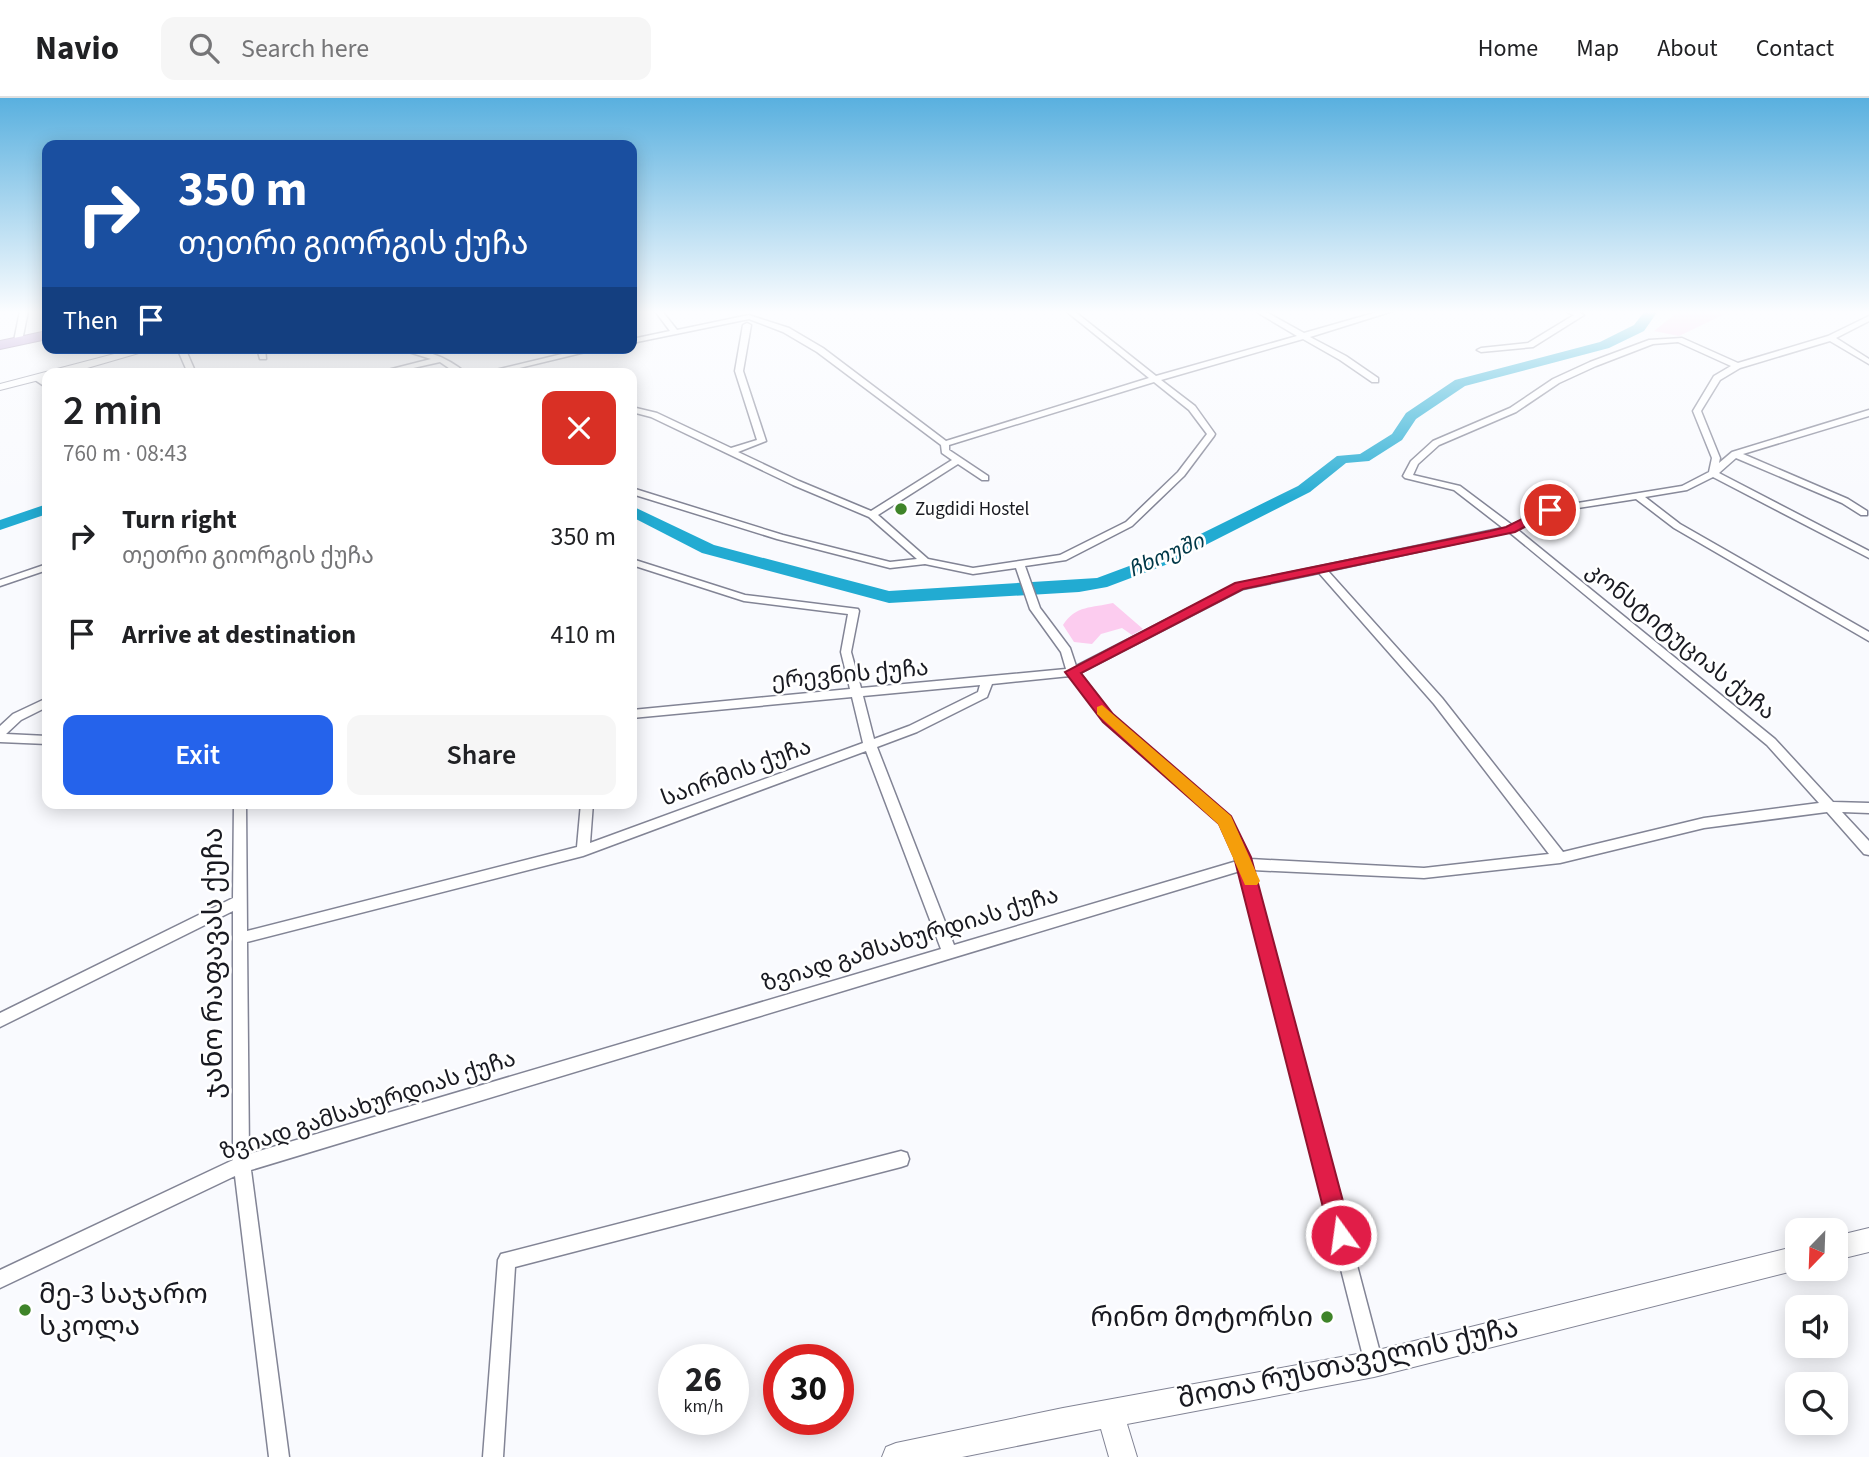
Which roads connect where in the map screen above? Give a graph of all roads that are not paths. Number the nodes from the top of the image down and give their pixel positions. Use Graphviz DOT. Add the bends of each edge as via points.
graph roads {
  1 [pos="740,374"];
  2 [pos="852,374"];
  3 [pos="1149,374"];
  4 [pos="1174,374"];
  5 [pos="1367,374"];
  6 [pos="1570,374"];
  7 [pos="1723,374"];
  8 [pos="42,380"];
  9 [pos="1156,380"];
  10 [pos="1375,380"];
  11 [pos="0,387"];
  12 [pos="637,410"];
  13 [pos="1869,413"];
  14 [pos="945,444"];
  15 [pos="732,451"];
  16 [pos="1734,454"];
  17 [pos="958,460"];
  18 [pos="1713,473"];
  19 [pos="985,478"];
  20 [pos="637,493"];
  21 [pos="1638,496"];
  22 [pos="1845,501"];
  23 [pos="1866,509"];
  24 [pos="872,515"];
  25 [pos="1511,529"];
  26 [pos="1869,555"];
  27 [pos="925,562"];
  28 [pos="637,564"];
  29 [pos="890,565"];
  30 [pos="1020,565"];
  31 [pos="42,569"];
  32 [pos="1321,569"];
  33 [pos="0,583"];
  34 [pos="1869,637"];
  35 [pos="1073,672"];
  36 [pos="987,682"];
  37 [pos="859,695"];
  38 [pos="42,704"];
  39 [pos="637,714"];
  40 [pos="0,736"];
  41 [pos="42,740"];
  42 [pos="870,745"];
  43 [pos="1828,807"];
  44 [pos="1869,808"];
  45 [pos="240,809"];
  46 [pos="586,809"];
  47 [pos="1869,850"];
  48 [pos="583,851"];
  49 [pos="1560,858"];
  50 [pos="1244,864"];
  51 [pos="241,901"];
  52 [pos="241,938"];
  53 [pos="949,951"];
  54 [pos="0,1020"];
  55 [pos="901,1158"];
  56 [pos="242,1164"];
  57 [pos="1869,1240"];
  58 [pos="1848,1245"];
  59 [pos="1785,1261"];
  60 [pos="0,1279"];
  61 [pos="1374,1363"];
  62 [pos="1110,1413"];
  63 [pos="279,1457"];
  64 [pos="493,1457"];
  65 [pos="897,1457"];
  66 [pos="1123,1457"];
  1 -- 15 [label="street" via="762,441"];
  2 -- 14 [label="street"];
  3 -- 9 [label="street"];
  4 -- 9 [label="street"];
  5 -- 10 [label="street"];
  6 -- 25 [label="street, კონსტიტუციას ქუჩა" via="1513,410 1436,443 1414,463 1408,476 1457,488"];
  7 -- 18 [label="street" via="1697,411 1716,458"];
  8 -- 11 [label="main road"];
  9 -- 14 [label="street"];
  9 -- 30 [label="street" via="1192,408 1211,434 1181,474 1129,524 1062,558"];
  12 -- 15 [label="street"];
  13 -- 16 [label="street"];
  14 -- 17 [label="street" via="945,451"];
  15 -- 24 [label="street"];
  16 -- 18 [label="street"];
  16 -- 22 [label="street"];
  17 -- 19 [label="street"];
  17 -- 24 [label="street"];
  18 -- 21 [label="street" via="1684,488"];
  18 -- 26 [label="street"];
  20 -- 29 [label="street"];
  21 -- 25 [label="street" via="1550,510"];
  21 -- 34 [label="street" via="1677,526"];
  22 -- 23 [label="street"];
  24 -- 27 [label="street"];
  25 -- 32 [label="street"];
  25 -- 43 [label="street, კონსტიტუციას ქუჩა" via="1771,742"];
  27 -- 29 [label="street"];
  27 -- 30 [label="street" via="973,570"];
  28 -- 37 [label="street" via="744,598 853,611 846,652"];
  30 -- 35 [label="street" via="1035,609 1066,651"];
  31 -- 33 [label="street"];
  32 -- 35 [label="street" via="1240,586"];
  32 -- 49 [label="street" via="1438,701"];
  35 -- 36 [label="street, ერევნის ქუჩა"];
  35 -- 50 [label="street" via="1108,718 1225,820"];
  36 -- 37 [label="street, ერევნის ქუჩა"];
  36 -- 42 [label="street, საირმის ქუჩა" via="983,694"];
  37 -- 39 [label="street, ერევნის ქუჩა"];
  37 -- 42 [label="street"];
  38 -- 40 [label="street" via="17,716"];
  40 -- 41 [label="street"];
  42 -- 48 [label="street, საირმის ქუჩა"];
  42 -- 53 [label="street"];
  43 -- 44 [label="street, ზვიად გამსახურდიას ქუჩა"];
  43 -- 47 [label="street, კონსტიტუციას ქუჩა"];
  43 -- 49 [label="street, ზვიად გამსახურდიას ქუჩა" via="1704,823"];
  45 -- 51 [label="street, ჯანო რაფავას ქუჩა"];
  46 -- 48 [label="street"];
  48 -- 52 [label="street, საირმის ქუჩა"];
  49 -- 50 [label="street, ზვიად გამსახურდიას ქუჩა" via="1424,873"];
  50 -- 53 [label="street, ზვიად გამსახურდიას ქუჩა"];
  50 -- 61 [label="street"];
  51 -- 52 [label="street, ჯანო რაფავას ქუჩა"];
  51 -- 54 [label="street"];
  52 -- 56 [label="street, ჯანო რაფავას ქუჩა"];
  53 -- 56 [label="street, ზვიად გამსახურდიას ქუჩა"];
  55 -- 64 [label="street" via="507,1260"];
  56 -- 60 [label="street, ზვიად გამსახურდიას ქუჩა"];
  56 -- 63 [label="street, ჯანო რაფავას ქუჩა"];
  57 -- 58 [label="main road"];
  59 -- 61 [label="main road, შოთა რუსთაველის ქუჩა"];
  61 -- 62 [label="main road, შოთა რუსთაველის ქუჩა"];
  62 -- 65 [label="main road, შოთა რუსთაველის ქუჩა"];
  62 -- 66 [label="main road"];
}
